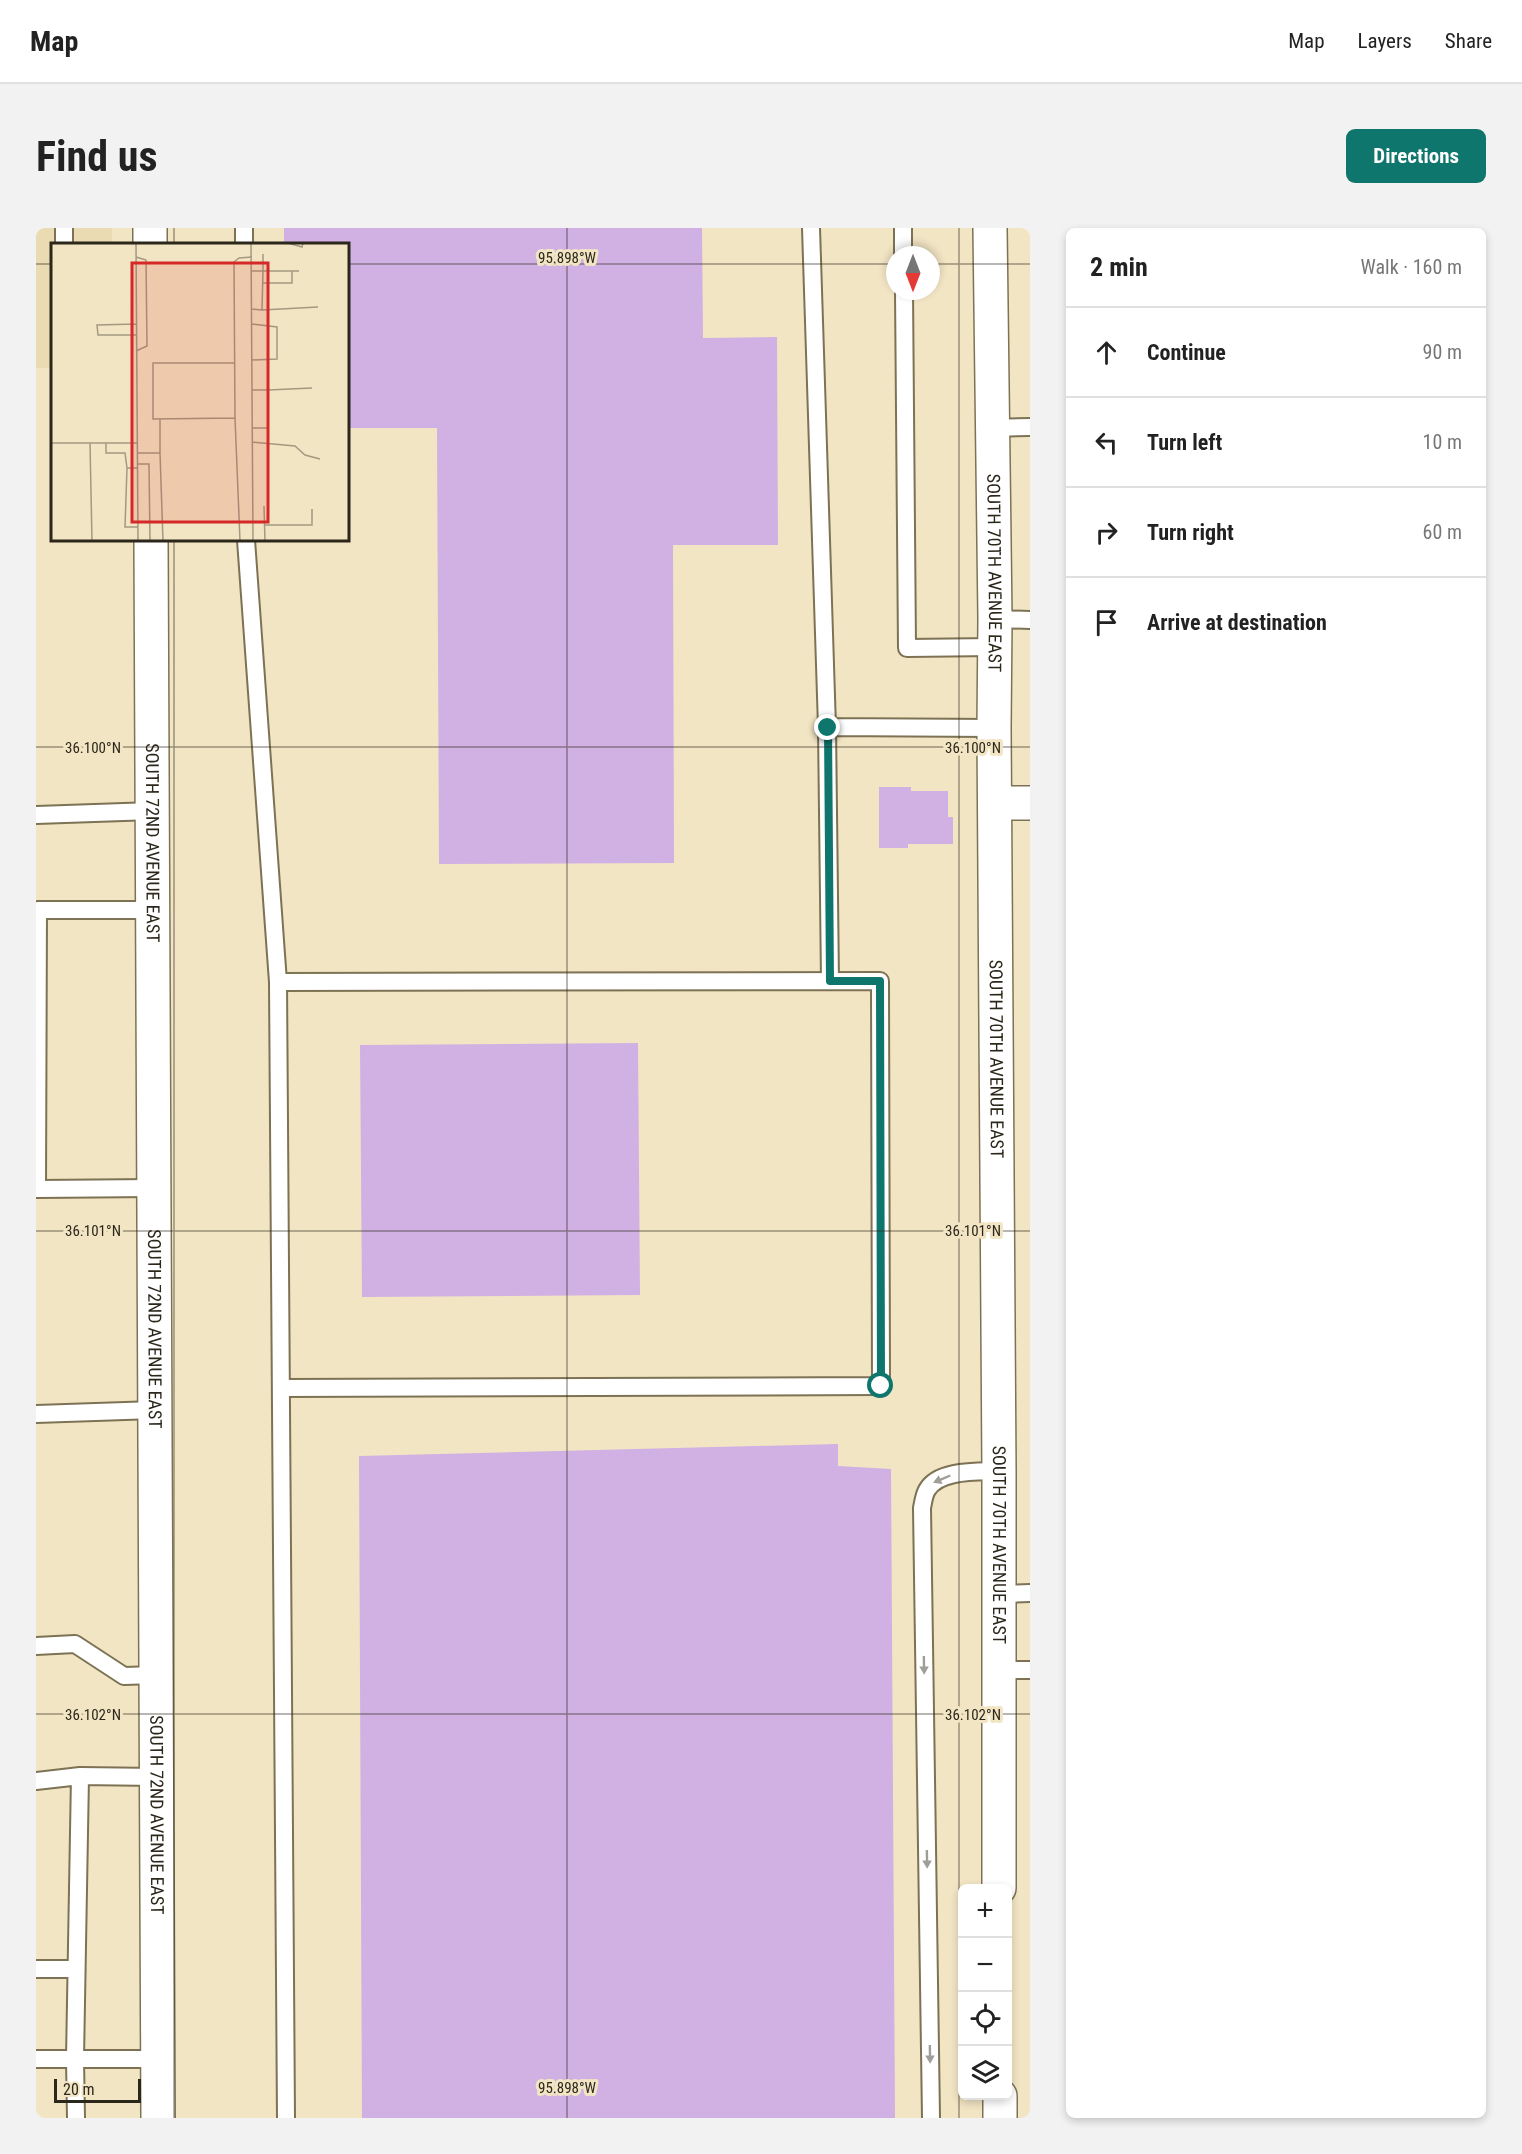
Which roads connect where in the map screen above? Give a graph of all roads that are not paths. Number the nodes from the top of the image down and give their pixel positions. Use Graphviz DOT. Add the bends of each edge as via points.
graph roads {
  1 [pos="811,228"];
  2 [pos="903,228"];
  3 [pos="990,228"];
  4 [pos="903,246"];
  5 [pos="904,300"];
  6 [pos="1030,427"];
  7 [pos="991,428"];
  8 [pos="151,542"];
  9 [pos="246,542"];
  10 [pos="1030,620"];
  11 [pos="995,633"];
  12 [pos="828,728"];
  13 [pos="994,728"];
  14 [pos="1030,802"];
  15 [pos="995,803"];
  16 [pos="153,811"];
  17 [pos="36,815"];
  18 [pos="153,910"];
  19 [pos="830,981"];
  20 [pos="278,982"];
  21 [pos="154,1188"];
  22 [pos="36,1189"];
  23 [pos="281,1388"];
  24 [pos="155,1410"];
  25 [pos="36,1414"];
  26 [pos="999,1471"];
  27 [pos="1015,1594"];
  28 [pos="36,1646"];
  29 [pos="1014,1670"];
  30 [pos="156,1675"];
  31 [pos="80,1776"];
  32 [pos="157,1777"];
  33 [pos="36,1781"];
  34 [pos="999,1884"];
  35 [pos="36,1969"];
  36 [pos="76,1969"];
  37 [pos="36,2059"];
  38 [pos="75,2059"];
  39 [pos="158,2059"];
  40 [pos="1000,2100"];
  41 [pos="76,2118"];
  42 [pos="158,2118"];
  43 [pos="286,2118"];
  44 [pos="931,2118"];
  45 [pos="1000,2118"];
  1 -- 12 [label="lane"];
  2 -- 4 [label="lane"];
  3 -- 7 [label="street, SOUTH 70TH AVENUE EAST"];
  5 -- 11 [label="lane" via="907,648"];
  6 -- 7 [label="lane"];
  7 -- 11 [label="street, SOUTH 70TH AVENUE EAST"];
  8 -- 16 [label="street, SOUTH 72ND AVENUE EAST"];
  9 -- 20 [label="lane"];
  10 -- 11 [label="lane"];
  11 -- 13 [label="street, SOUTH 70TH AVENUE EAST"];
  12 -- 13 [label="lane"];
  12 -- 19 [label="lane"];
  13 -- 15 [label="street, SOUTH 70TH AVENUE EAST"];
  14 -- 15 [label="street"];
  15 -- 26 [label="street, SOUTH 70TH AVENUE EAST"];
  16 -- 17 [label="lane"];
  16 -- 18 [label="street, SOUTH 72ND AVENUE EAST"];
  18 -- 21 [label="street, SOUTH 72ND AVENUE EAST"];
  18 -- 22 [label="lane" via="38,910"];
  19 -- 20 [label="lane"];
  19 -- 23 [label="lane" via="880,981 881,1386"];
  20 -- 23 [label="lane"];
  21 -- 22 [label="lane"];
  21 -- 24 [label="street, SOUTH 72ND AVENUE EAST"];
  23 -- 43 [label="lane"];
  24 -- 25 [label="lane"];
  24 -- 30 [label="street, SOUTH 72ND AVENUE EAST"];
  26 -- 27 [label="street, SOUTH 70TH AVENUE EAST"];
  26 -- 44 [label="lane, one-way" via="960,1473 937,1479 926,1490 922,1508"];
  27 -- 29 [label="street, SOUTH 70TH AVENUE EAST"];
  28 -- 30 [label="lane" via="75,1644 124,1676"];
  29 -- 34 [label="street, SOUTH 70TH AVENUE EAST"];
  30 -- 32 [label="street, SOUTH 72ND AVENUE EAST"];
  31 -- 32 [label="lane"];
  31 -- 33 [label="lane"];
  31 -- 36 [label="lane"];
  32 -- 39 [label="street, SOUTH 72ND AVENUE EAST"];
  35 -- 36 [label="lane"];
  36 -- 38 [label="lane"];
  37 -- 38 [label="lane"];
  38 -- 39 [label="lane"];
  38 -- 41 [label="lane"];
  39 -- 42 [label="street, SOUTH 72ND AVENUE EAST"];
  40 -- 45 [label="street"];
}
